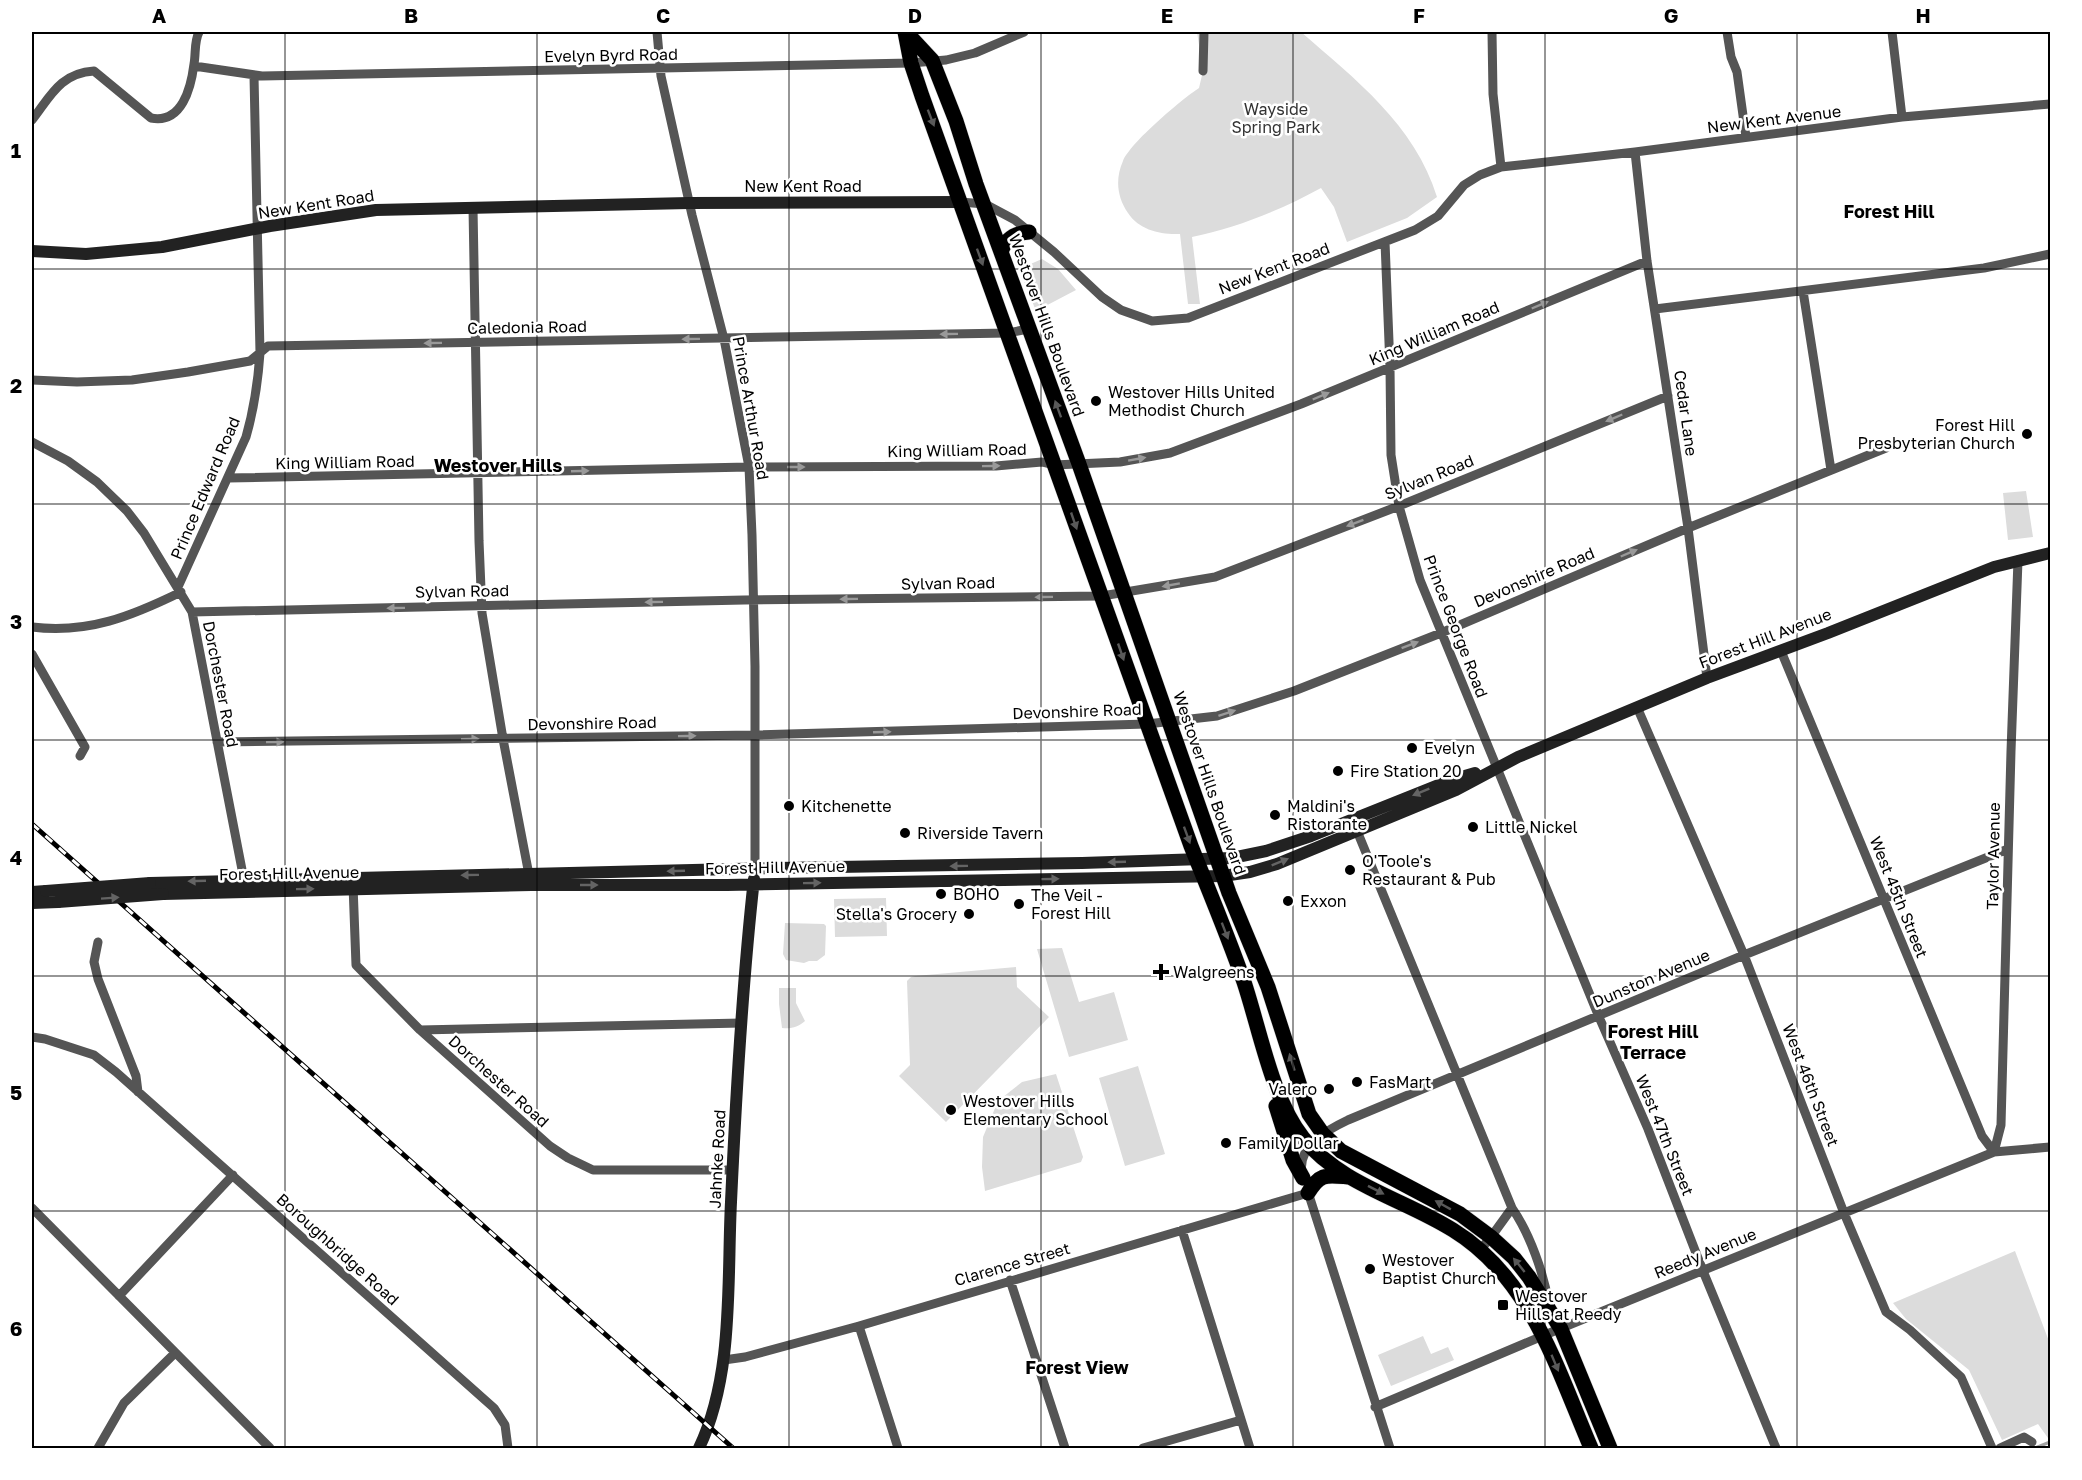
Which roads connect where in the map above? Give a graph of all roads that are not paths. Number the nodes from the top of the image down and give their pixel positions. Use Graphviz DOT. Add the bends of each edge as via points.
graph roads {
  1 [pos="198,32"];
  2 [pos="657,32"];
  3 [pos="906,32"];
  4 [pos="1024,32"];
  5 [pos="1204,32"];
  6 [pos="1492,32"];
  7 [pos="1726,32"];
  8 [pos="1892,32"];
  9 [pos="932,60"];
  10 [pos="911,63"];
  11 [pos="194,66"];
  12 [pos="660,69"];
  13 [pos="1203,71"];
  14 [pos="254,76"];
  15 [pos="2050,104"];
  16 [pos="1902,117"];
  17 [pos="32,120"];
  18 [pos="1746,137"];
  19 [pos="1635,152"];
  20 [pos="1501,167"];
  21 [pos="960,202"];
  22 [pos="689,203"];
  23 [pos="984,204"];
  24 [pos="473,208"];
  25 [pos="258,229"];
  26 [pos="1029,232"];
  27 [pos="1385,242"];
  28 [pos="32,251"];
  29 [pos="1001,252"];
  30 [pos="2050,254"];
  31 [pos="1647,261"];
  32 [pos="1803,291"];
  33 [pos="1655,309"];
  34 [pos="1029,329"];
  35 [pos="1008,333"];
  36 [pos="724,339"];
  37 [pos="476,342"];
  38 [pos="260,353"];
  39 [pos="1390,367"];
  40 [pos="32,380"];
  41 [pos="1668,396"];
  42 [pos="32,442"];
  43 [pos="1886,448"];
  44 [pos="1079,464"];
  45 [pos="1054,465"];
  46 [pos="749,467"];
  47 [pos="1831,470"];
  48 [pos="478,474"];
  49 [pos="228,478"];
  50 [pos="1399,506"];
  51 [pos="1688,528"];
  52 [pos="2050,553"];
  53 [pos="2018,560"];
  54 [pos="179,590"];
  55 [pos="1125,593"];
  56 [pos="1102,596"];
  57 [pos="754,600"];
  58 [pos="482,606"];
  59 [pos="192,612"];
  60 [pos="32,627"];
  61 [pos="1441,633"];
  62 [pos="1781,651"];
  63 [pos="32,654"];
  64 [pos="1707,678"];
  65 [pos="1637,707"];
  66 [pos="1170,722"];
  67 [pos="1147,724"];
  68 [pos="755,735"];
  69 [pos="503,739"];
  70 [pos="217,742"];
  71 [pos="80,756"];
  72 [pos="1497,767"];
  73 [pos="1355,826"];
  74 [pos="2008,849"];
  75 [pos="1217,859"];
  76 [pos="1197,860"];
  77 [pos="755,868"];
  78 [pos="1203,876"];
  79 [pos="1223,876"];
  80 [pos="530,880"];
  81 [pos="353,883"];
  82 [pos="753,884"];
  83 [pos="245,885"];
  84 [pos="32,892"];
  85 [pos="1884,899"];
  86 [pos="32,903"];
  87 [pos="98,942"];
  88 [pos="1744,955"];
  89 [pos="1599,1017"];
  90 [pos="742,1023"];
  91 [pos="420,1030"];
  92 [pos="32,1037"];
  93 [pos="1458,1075"];
  94 [pos="1273,1076"];
  95 [pos="138,1092"];
  96 [pos="1323,1134"];
  97 [pos="1310,1146"];
  98 [pos="2050,1147"];
  99 [pos="1994,1152"];
  100 [pos="733,1170"];
  101 [pos="233,1176"];
  102 [pos="1350,1177"];
  103 [pos="1303,1178"];
  104 [pos="1308,1193"];
  105 [pos="32,1208"];
  106 [pos="1512,1208"];
  107 [pos="1844,1213"];
  108 [pos="1182,1230"];
  109 [pos="1491,1237"];
  110 [pos="1480,1250"];
  111 [pos="1703,1271"];
  112 [pos="1010,1280"];
  113 [pos="119,1296"];
  114 [pos="1550,1310"];
  115 [pos="859,1326"];
  116 [pos="1561,1329"];
  117 [pos="1543,1336"];
  118 [pos="175,1353"];
  119 [pos="724,1360"];
  120 [pos="1375,1407"];
  121 [pos="1241,1420"];
  122 [pos="2032,1442"];
  123 [pos="98,1449"];
  124 [pos="270,1449"];
  125 [pos="508,1449"];
  126 [pos="699,1449"];
  127 [pos="898,1449"];
  128 [pos="1065,1449"];
  129 [pos="1143,1449"];
  130 [pos="1250,1449"];
  131 [pos="1390,1449"];
  132 [pos="1591,1449"];
  133 [pos="1610,1449"];
  134 [pos="1776,1449"];
  135 [pos="1992,1449"];
  136 [pos="2000,1449"];
  1 -- 11 [label="street"];
  2 -- 12 [label="street, Prince Arthur Road"];
  3 -- 9 [label="main road, Westover Hills Boulevard"];
  3 -- 10 [label="main road, Westover Hills Boulevard"];
  4 -- 9 [label="street, Evelyn Byrd Road" via="975,53"];
  5 -- 13 [label="street"];
  6 -- 20 [label="street" via="1493,94"];
  7 -- 18 [label="street" via="1737,72"];
  8 -- 16 [label="street"];
  9 -- 10 [label="street, Evelyn Byrd Road"];
  9 -- 23 [label="main road, Westover Hills Boulevard"];
  10 -- 12 [label="street, Evelyn Byrd Road"];
  10 -- 21 [label="main road, Westover Hills Boulevard, one-way"];
  11 -- 14 [label="street, Evelyn Byrd Road"];
  11 -- 17 [label="street" via="184,102 167,119 151,118 94,71 80,72 61,83"];
  12 -- 14 [label="street, Evelyn Byrd Road"];
  12 -- 22 [label="street, Prince Arthur Road"];
  14 -- 25 [label="street, Prince Edward Road"];
  15 -- 16 [label="street, New Kent Avenue"];
  16 -- 18 [label="street, New Kent Avenue"];
  18 -- 19 [label="street, New Kent Avenue"];
  19 -- 20 [label="street, New Kent Avenue"];
  19 -- 31 [label="street, Cedar Lane"];
  20 -- 27 [label="street, New Kent Road" via="1464,185 1438,216"];
  21 -- 22 [label="main road, New Kent Road"];
  21 -- 23 [label="street, New Kent Road"];
  21 -- 35 [label="main road, Westover Hills Boulevard, one-way"];
  22 -- 24 [label="main road, New Kent Road"];
  22 -- 36 [label="street, Prince Arthur Road"];
  23 -- 26 [label="street, New Kent Road"];
  23 -- 29 [label="main road, Westover Hills Boulevard"];
  24 -- 25 [label="main road, New Kent Road" via="363,211"];
  24 -- 37 [label="street"];
  25 -- 28 [label="main road, New Kent Road" via="162,247 86,254"];
  25 -- 38 [label="street, Prince Edward Road"];
  26 -- 27 [label="street, New Kent Road" via="1102,297 1121,310 1152,321 1188,318"];
  26 -- 29 [label="main road" via="1013,236"];
  27 -- 39 [label="street, Prince George Road"];
  29 -- 34 [label="main road, Westover Hills Boulevard"];
  30 -- 32 [label="street" via="1984,268"];
  31 -- 33 [label="street, Cedar Lane"];
  39 -- 31 [label="street, King William Road, one-way"];
  32 -- 33 [label="street"];
  32 -- 47 [label="street"];
  33 -- 41 [label="street, Cedar Lane"];
  34 -- 35 [label="street, Caledonia Road"];
  44 -- 34 [label="main road, Westover Hills Boulevard, one-way"];
  35 -- 36 [label="street, Caledonia Road, one-way"];
  35 -- 45 [label="main road, Westover Hills Boulevard"];
  36 -- 37 [label="street, Caledonia Road, one-way"];
  36 -- 46 [label="street, Prince Arthur Road"];
  37 -- 38 [label="street, Caledonia Road, one-way" via="268,346"];
  37 -- 48 [label="street"];
  38 -- 40 [label="street, Caledonia Road" via="250,361 132,380"];
  38 -- 49 [label="street, Prince Edward Road" via="254,411"];
  44 -- 39 [label="street, King William Road, one-way" via="1170,453"];
  39 -- 50 [label="street, Prince George Road" via="1391,455"];
  41 -- 50 [label="street, Sylvan Road, one-way"];
  41 -- 51 [label="street, Cedar Lane"];
  42 -- 54 [label="street, Dorchester Road" via="97,482 127,511"];
  43 -- 47 [label="street, Devonshire Road"];
  44 -- 45 [label="street, King William Road"];
  44 -- 55 [label="main road, Westover Hills Boulevard"];
  46 -- 45 [label="street, King William Road, one-way" via="996,466 1042,462"];
  45 -- 56 [label="main road, Westover Hills Boulevard, one-way"];
  48 -- 46 [label="street, King William Road, one-way"];
  46 -- 57 [label="street, Prince Arthur Road"];
  47 -- 51 [label="street, Devonshire Road"];
  48 -- 49 [label="street, King William Road"];
  48 -- 58 [label="street"];
  49 -- 54 [label="street, Prince Edward Road"];
  50 -- 55 [label="street, Sylvan Road, one-way" via="1215,577"];
  50 -- 61 [label="street, Prince George Road" via="1420,580"];
  61 -- 51 [label="street, Devonshire Road, one-way"];
  51 -- 64 [label="street, Cedar Lane"];
  52 -- 53 [label="main road, Forest Hill Avenue"];
  53 -- 62 [label="main road, Forest Hill Avenue"];
  53 -- 74 [label="street, Taylor Avenue"];
  54 -- 59 [label="street, Dorchester Road"];
  54 -- 60 [label="street" via="135,614 108,623"];
  55 -- 56 [label="street, Sylvan Road"];
  55 -- 66 [label="main road, Westover Hills Boulevard"];
  56 -- 57 [label="street, Sylvan Road, one-way"];
  56 -- 67 [label="main road, Westover Hills Boulevard, one-way"];
  57 -- 58 [label="street, Sylvan Road, one-way"];
  57 -- 68 [label="street, Prince Arthur Road"];
  58 -- 59 [label="street, Sylvan Road, one-way"];
  58 -- 69 [label="street"];
  59 -- 70 [label="street, Dorchester Road"];
  66 -- 61 [label="street, Devonshire Road, one-way" via="1227,713 1294,691"];
  61 -- 72 [label="street, Prince George Road"];
  62 -- 64 [label="main road, Forest Hill Avenue"];
  62 -- 85 [label="street, West 45th Street"];
  63 -- 71 [label="street" via="85,747"];
  64 -- 65 [label="main road, Forest Hill Avenue"];
  65 -- 72 [label="main road, Forest Hill Avenue"];
  65 -- 88 [label="street, West 46th Street"];
  66 -- 67 [label="street, Devonshire Road"];
  66 -- 75 [label="main road, Westover Hills Boulevard"];
  68 -- 67 [label="street, Devonshire Road, one-way"];
  67 -- 76 [label="main road, Westover Hills Boulevard, one-way"];
  69 -- 68 [label="street, Devonshire Road, one-way"];
  68 -- 77 [label="street, Prince Arthur Road"];
  70 -- 69 [label="street, Devonshire Road, one-way"];
  69 -- 80 [label="street"];
  70 -- 83 [label="street, Dorchester Road"];
  72 -- 73 [label="main road, Forest Hill Avenue" via="1456,790"];
  72 -- 89 [label="street, West 47th Street"];
  73 -- 75 [label="main road, Forest Hill Avenue" via="1266,851"];
  79 -- 73 [label="main road, Forest Hill Avenue, one-way" via="1262,869"];
  73 -- 93 [label="street"];
  74 -- 85 [label="street, Dunston Avenue"];
  74 -- 99 [label="street, Taylor Avenue" via="2001,1125"];
  75 -- 76 [label="main road, Forest Hill Avenue"];
  75 -- 79 [label="main road, Westover Hills Boulevard"];
  76 -- 77 [label="main road, Forest Hill Avenue, one-way"];
  76 -- 78 [label="main road, Westover Hills Boulevard"];
  77 -- 80 [label="main road, Forest Hill Avenue, one-way"];
  77 -- 82 [label="main road, Jahnke Road"];
  78 -- 79 [label="main road, Forest Hill Avenue"];
  82 -- 78 [label="main road, Forest Hill Avenue, one-way"];
  78 -- 94 [label="main road, Westover Hills Boulevard, one-way" via="1239,969"];
  96 -- 79 [label="main road, Westover Hills Boulevard, one-way" via="1306,1107 1264,976"];
  80 -- 81 [label="main road, Forest Hill Avenue"];
  80 -- 82 [label="main road, Forest Hill Avenue, one-way"];
  81 -- 83 [label="main road, Forest Hill Avenue"];
  81 -- 91 [label="street, Dorchester Road" via="356,965"];
  82 -- 90 [label="main road, Jahnke Road"];
  83 -- 84 [label="main road, Forest Hill Avenue, one-way, bridge" via="150,883"];
  86 -- 83 [label="main road, Forest Hill Avenue, one-way, bridge"];
  85 -- 88 [label="street, Dunston Avenue"];
  85 -- 99 [label="street, West 45th Street" via="1982,1136"];
  87 -- 95 [label="street" via="94,962 98,979 136,1076"];
  88 -- 89 [label="street, Dunston Avenue"];
  88 -- 107 [label="street, West 46th Street"];
  89 -- 93 [label="street, Dunston Avenue"];
  89 -- 111 [label="street, West 47th Street"];
  90 -- 91 [label="street"];
  90 -- 100 [label="main road, Jahnke Road"];
  91 -- 100 [label="street, Dorchester Road" via="550,1146 582,1166 593,1170"];
  92 -- 95 [label="street, Boroughbridge Road" via="94,1055"];
  93 -- 96 [label="street, Dunston Avenue"];
  93 -- 106 [label="street"];
  94 -- 97 [label="main road, Westover Hills Boulevard" via="1289,1116"];
  94 -- 103 [label="main road" via="1274,1101 1293,1160"];
  95 -- 101 [label="street, Boroughbridge Road"];
  96 -- 97 [label="street, Dunston Avenue"];
  109 -- 96 [label="main road, Westover Hills Boulevard, one-way" via="1460,1214 1351,1157"];
  97 -- 102 [label="main road, Westover Hills Boulevard"];
  97 -- 103 [label="street" via="1302,1158"];
  98 -- 99 [label="street, Reedy Avenue"];
  99 -- 107 [label="street, Reedy Avenue"];
  100 -- 119 [label="main road, Jahnke Road"];
  101 -- 113 [label="street"];
  101 -- 125 [label="street, Boroughbridge Road" via="494,1408 501,1416"];
  102 -- 104 [label="main road" via="1321,1177"];
  102 -- 110 [label="main road, Westover Hills Boulevard, one-way" via="1454,1230"];
  103 -- 104 [label="street"];
  104 -- 108 [label="street, Clarence Street"];
  104 -- 120 [label="street"];
  105 -- 113 [label="street"];
  106 -- 109 [label="street"];
  106 -- 114 [label="street" via="1542,1273"];
  107 -- 111 [label="street, Reedy Avenue"];
  107 -- 135 [label="street, West 46th Street" via="1886,1312 1961,1377"];
  108 -- 112 [label="street, Clarence Street"];
  108 -- 121 [label="street"];
  109 -- 110 [label="street"];
  114 -- 109 [label="main road, Westover Hills Boulevard, one-way" via="1514,1258"];
  110 -- 117 [label="main road, Westover Hills Boulevard" via="1517,1290"];
  111 -- 116 [label="street, Reedy Avenue"];
  111 -- 134 [label="street, West 47th Street"];
  112 -- 115 [label="street, Clarence Street"];
  112 -- 128 [label="street"];
  113 -- 118 [label="street"];
  114 -- 116 [label="main road, Westover Hills Boulevard"];
  115 -- 119 [label="street, Clarence Street"];
  115 -- 127 [label="street"];
  116 -- 117 [label="street, Reedy Avenue"];
  116 -- 133 [label="main road, Westover Hills Boulevard"];
  117 -- 120 [label="street, Reedy Avenue"];
  117 -- 132 [label="main road, Westover Hills Boulevard, one-way"];
  118 -- 123 [label="street" via="124,1403"];
  118 -- 124 [label="street"];
  119 -- 126 [label="main road, Jahnke Road" via="709,1427"];
  120 -- 131 [label="street"];
  121 -- 129 [label="street"];
  121 -- 130 [label="street"];
  122 -- 136 [label="street" via="2024,1437"];
}
